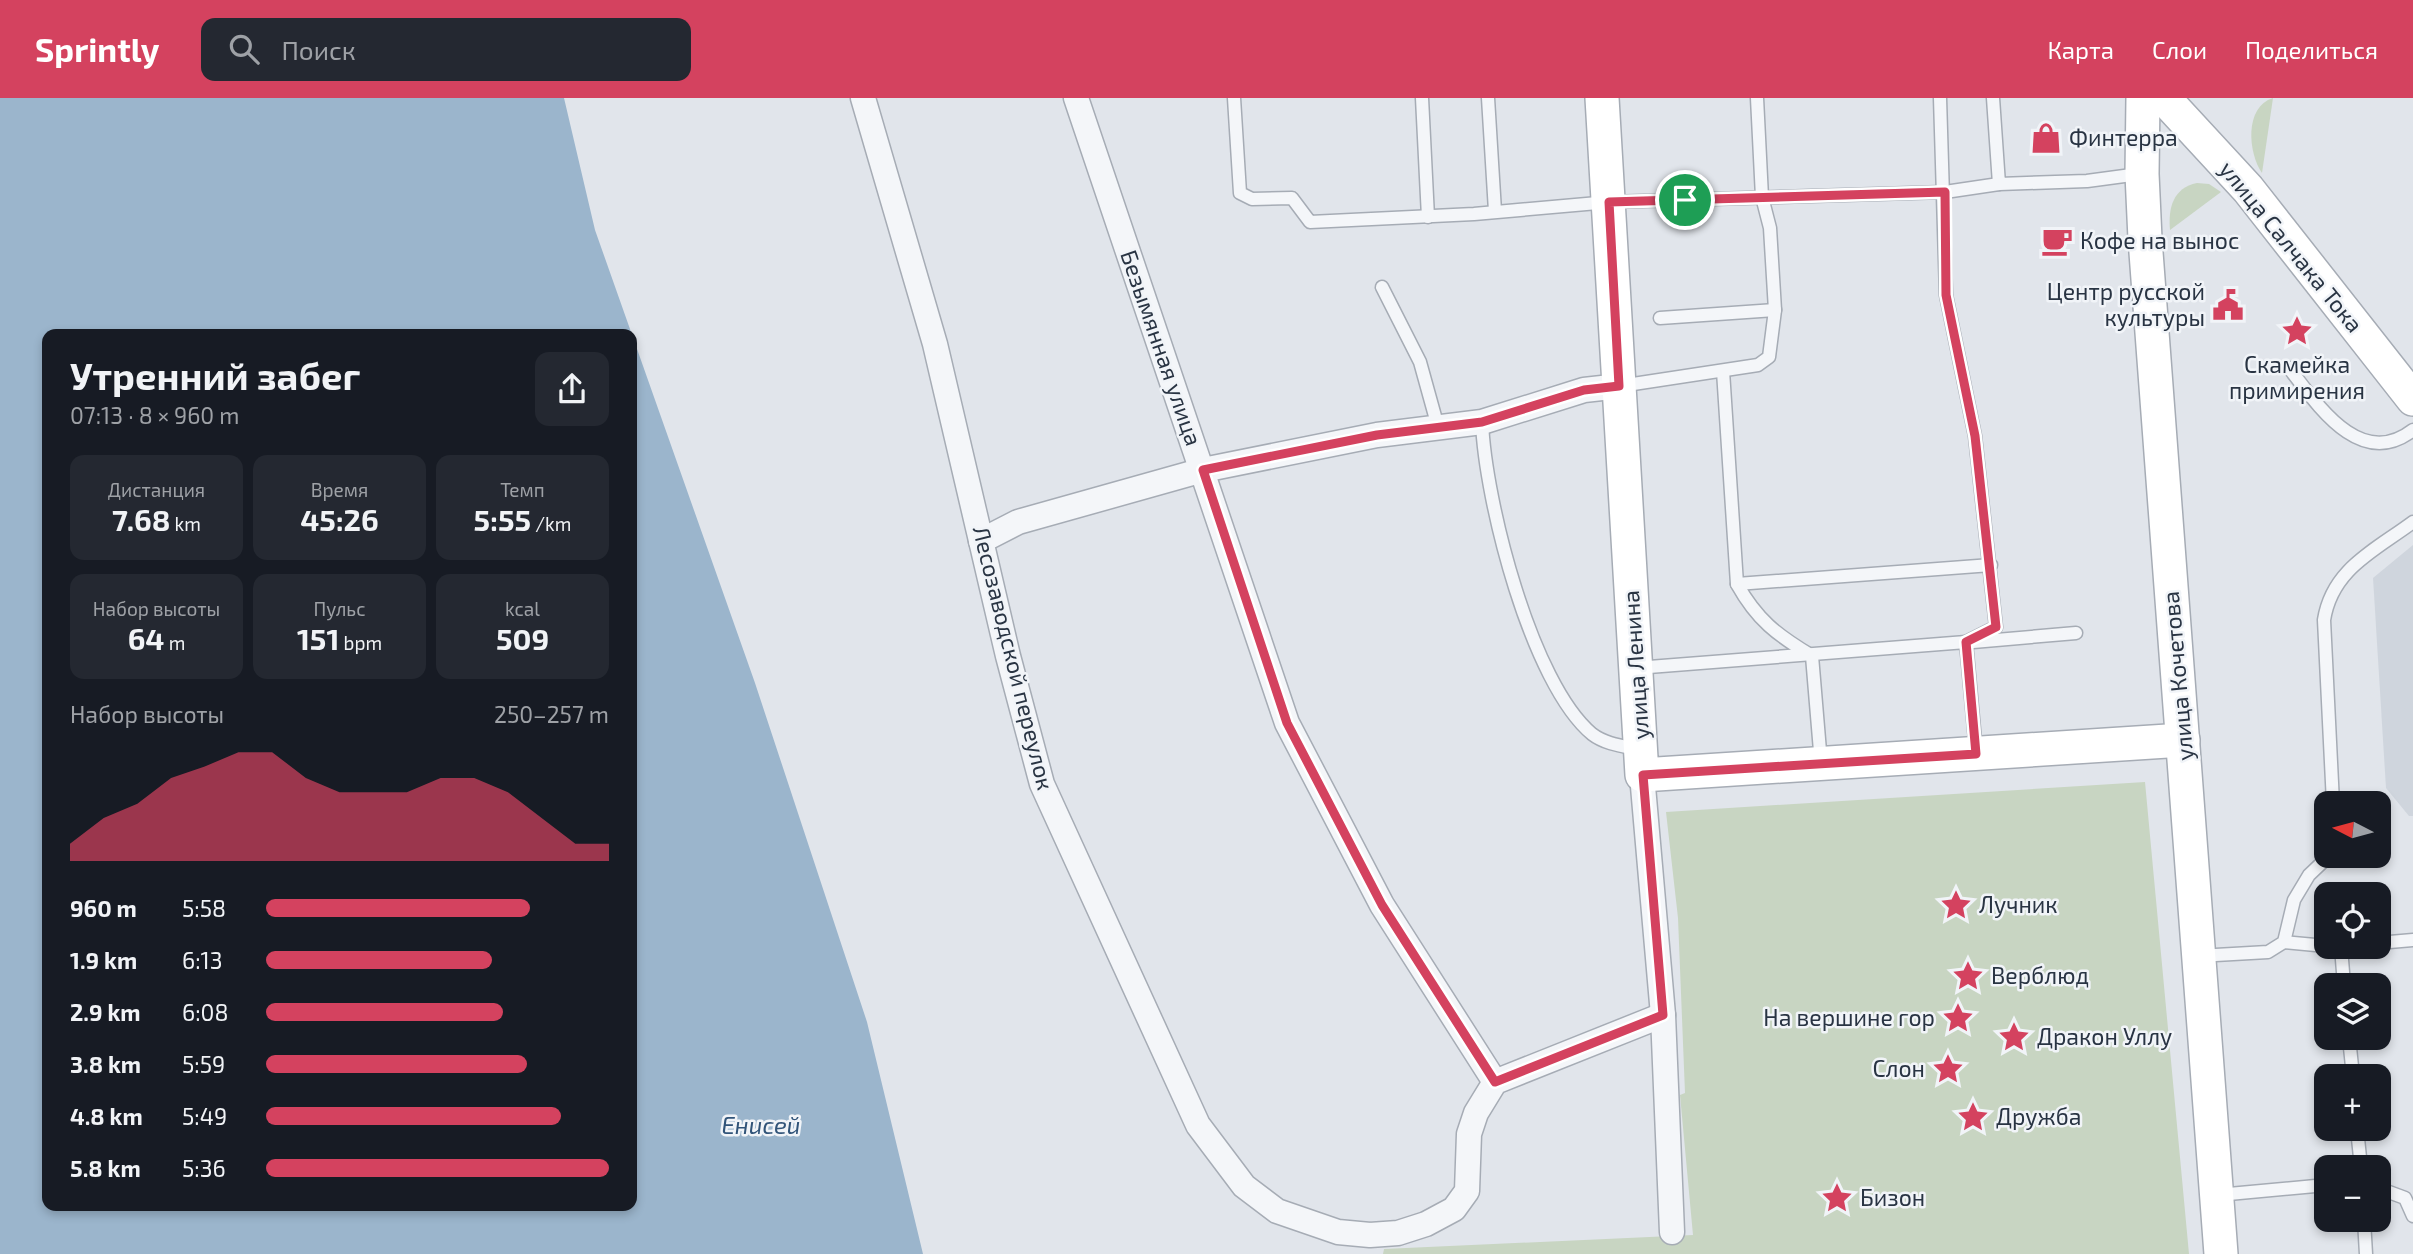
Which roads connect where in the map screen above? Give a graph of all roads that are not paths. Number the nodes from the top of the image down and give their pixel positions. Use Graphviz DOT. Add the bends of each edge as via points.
graph roads {
  1 [pos="863,98"];
  2 [pos="1076,98"];
  3 [pos="1234,98"];
  4 [pos="1422,98"];
  5 [pos="1488,98"];
  6 [pos="1602,98"];
  7 [pos="1757,98"];
  8 [pos="1940,98"];
  9 [pos="1993,98"];
  10 [pos="2143,98"];
  11 [pos="2164,98"];
  12 [pos="2142,174"];
  13 [pos="1999,184"];
  14 [pos="1945,192"];
  15 [pos="1762,197"];
  16 [pos="1609,202"];
  17 [pos="1494,211"];
  18 [pos="1428,217"];
  19 [pos="1382,287"];
  20 [pos="1775,310"];
  21 [pos="1660,318"];
  22 [pos="2289,368"];
  23 [pos="1723,371"];
  24 [pos="1619,386"];
  25 [pos="2413,399"];
  26 [pos="1482,422"];
  27 [pos="1438,427"];
  28 [pos="2413,430"];
  29 [pos="1203,470"];
  30 [pos="2413,522"];
  31 [pos="981,541"];
  32 [pos="1991,565"];
  33 [pos="1737,584"];
  34 [pos="2076,633"];
  35 [pos="1966,642"];
  36 [pos="1812,656"];
  37 [pos="1636,668"];
  38 [pos="2183,740"];
  39 [pos="1976,754"];
  40 [pos="1642,762"];
  41 [pos="1821,764"];
  42 [pos="2332,791"];
  43 [pos="2317,868"];
  44 [pos="2413,940"];
  45 [pos="2284,942"];
  46 [pos="2391,942"];
  47 [pos="2314,945"];
  48 [pos="2198,956"];
  49 [pos="1663,1015"];
  50 [pos="1495,1082"];
  51 [pos="2314,1186"];
  52 [pos="2391,1193"];
  53 [pos="2217,1195"];
  54 [pos="2413,1216"];
  55 [pos="2364,1232"];
  56 [pos="1672,1233"];
  57 [pos="2221,1254"];
  58 [pos="2365,1254"];
  1 -- 31 [label="street, Лесозаводской переулок" via="935,344"];
  2 -- 29 [label="street, Безымянная улица"];
  3 -- 18 [label="lane" via="1240,193 1252,199 1292,198 1310,222"];
  4 -- 18 [label="lane"];
  5 -- 17 [label="lane"];
  6 -- 16 [label="street, улица Ленина"];
  7 -- 15 [label="lane"];
  8 -- 14 [label="lane"];
  9 -- 13 [label="lane"];
  10 -- 12 [label="street, улица Кочетова"];
  11 -- 25 [label="street, улица Салчака Тока" via="2248,189"];
  12 -- 13 [label="lane"];
  12 -- 38 [label="street, улица Кочетова"];
  13 -- 14 [label="lane"];
  14 -- 15 [label="lane"];
  14 -- 32 [label="lane" via="1946,295 1975,436"];
  15 -- 16 [label="lane"];
  15 -- 20 [label="lane" via="1770,228"];
  16 -- 17 [label="lane"];
  16 -- 24 [label="street, улица Ленина"];
  17 -- 18 [label="lane"];
  19 -- 27 [label="lane" via="1420,362"];
  20 -- 21 [label="lane"];
  20 -- 23 [label="lane" via="1769,357 1758,365"];
  22 -- 28 [label="lane" via="2329,420 2348,434 2388,441"];
  23 -- 24 [label="lane"];
  23 -- 33 [label="lane"];
  24 -- 26 [label="street" via="1584,390"];
  24 -- 37 [label="street, улица Ленина"];
  26 -- 27 [label="street"];
  26 -- 40 [label="lane" via="1509,561 1532,641 1556,688 1592,733"];
  27 -- 29 [label="street"];
  29 -- 31 [label="street" via="1018,523"];
  29 -- 50 [label="street, Безымянная улица" via="1287,723 1382,905"];
  30 -- 42 [label="lane" via="2353,566 2328,598 2324,620"];
  31 -- 50 [label="street, Лесозаводской переулок" via="1042,784 1198,1125 1244,1186 1277,1211 1338,1233 1398,1233 1426,1224 1454,1209 1467,1191 1469,1134 1476,1112"];
  32 -- 33 [label="lane"];
  32 -- 35 [label="lane" via="1996,627"];
  33 -- 36 [label="lane" via="1752,611 1778,635"];
  34 -- 35 [label="lane"];
  35 -- 36 [label="lane"];
  35 -- 39 [label="lane"];
  36 -- 37 [label="lane"];
  36 -- 41 [label="lane"];
  37 -- 40 [label="street, улица Ленина"];
  38 -- 39 [label="street"];
  38 -- 48 [label="street, улица Кочетова"];
  39 -- 41 [label="street"];
  40 -- 41 [label="street"];
  40 -- 49 [label="street, улица Ленина"];
  43 -- 45 [label="lane" via="2294,900"];
  44 -- 46 [label="lane"];
  45 -- 47 [label="lane"];
  45 -- 48 [label="lane" via="2268,952"];
  48 -- 53 [label="street, улица Кочетова"];
  49 -- 50 [label="street"];
  49 -- 56 [label="street, улица Ленина"];
  51 -- 53 [label="lane"];
  52 -- 54 [label="lane" via="2404,1198"];
  53 -- 57 [label="street, улица Кочетова"];
  55 -- 58 [label="lane"];
}
